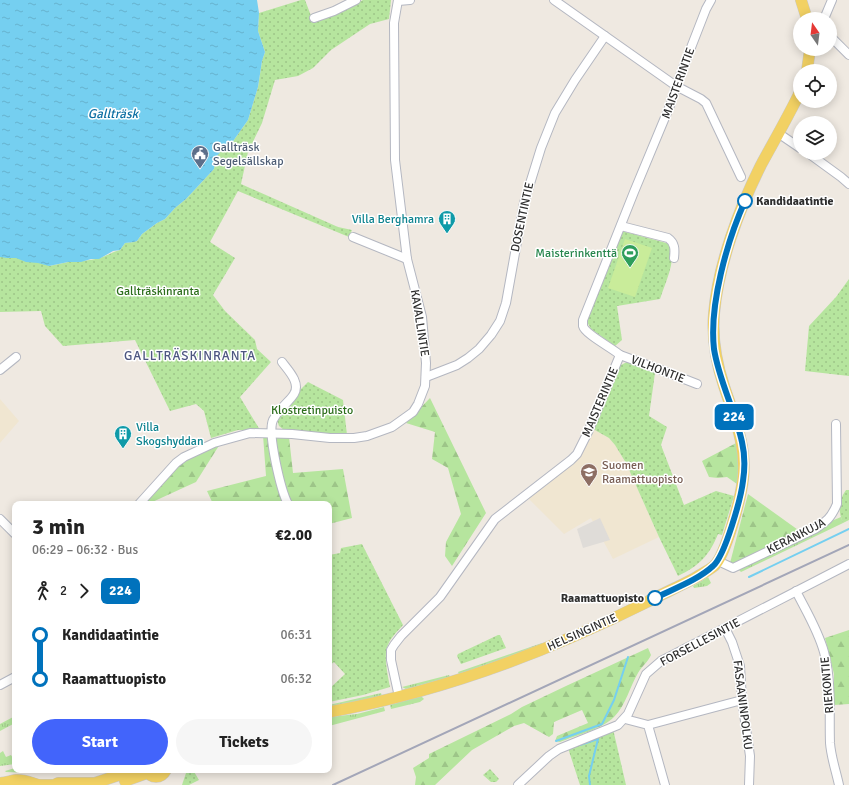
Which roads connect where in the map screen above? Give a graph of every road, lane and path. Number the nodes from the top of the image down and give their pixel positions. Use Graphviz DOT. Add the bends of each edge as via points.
graph roads {
  1 [pos="356,0"];
  2 [pos="398,0"];
  3 [pos="410,0"];
  4 [pos="554,0"];
  5 [pos="711,0"];
  6 [pos="801,0"];
  7 [pos="832,0"];
  8 [pos="805,12"];
  9 [pos="827,12"];
  10 [pos="314,18"];
  11 [pos="604,36"];
  12 [pos="837,43"];
  13 [pos="849,55"];
  14 [pos="676,86"];
  15 [pos="793,105"];
  16 [pos="778,133"];
  17 [pos="793,143"];
  18 [pos="817,160"];
  19 [pos="741,177"];
  20 [pos="849,184"];
  21 [pos="621,226"];
  22 [pos="353,237"];
  23 [pos="674,258"];
  24 [pos="407,259"];
  25 [pos="620,355"];
  26 [pos="16,357"];
  27 [pos="282,362"];
  28 [pos="0,370"];
  29 [pos="426,376"];
  30 [pos="696,384"];
  31 [pos="836,424"];
  32 [pos="272,433"];
  33 [pos="142,501"];
  34 [pos="287,501"];
  35 [pos="0,519"];
  36 [pos="12,531"];
  37 [pos="718,561"];
  38 [pos="849,564"];
  39 [pos="796,591"];
  40 [pos="725,628"];
  41 [pos="12,679"];
  42 [pos="0,685"];
  43 [pos="399,697"];
  44 [pos="742,700"];
  45 [pos="332,711"];
  46 [pos="625,719"];
  47 [pos="648,725"];
  48 [pos="125,773"];
  49 [pos="144,773"];
  50 [pos="148,773"];
  51 [pos="165,777"];
  52 [pos="7,784"];
  53 [pos="38,785"];
  54 [pos="54,785"];
  55 [pos="115,785"];
  56 [pos="518,785"];
  57 [pos="665,785"];
  58 [pos="749,785"];
  59 [pos="839,785"];
  1 -- 10 [label="street"];
  2 -- 3 [label="street"];
  2 -- 24 [label="street, KAVALLINTIE" via="394,23 395,160"];
  4 -- 11 [label="street"];
  5 -- 14 [label="street, MAISTERINTIE"];
  6 -- 8 [label="main road"];
  7 -- 9 [label="street"];
  11 -- 14 [label="street"];
  11 -- 29 [label="street, DOSENTINTIE" via="555,113 541,148 524,203 506,303 500,321 492,334 468,358 457,365"];
  12 -- 13 [label="street"];
  14 -- 19 [label="street" via="706,103"];
  14 -- 21 [label="street, MAISTERINTIE"];
  15 -- 16 [label="main road, HELSINGINTIE"];
  16 -- 17 [label="street"];
  16 -- 37 [label="main road, HELSINGINTIE" via="740,211 719,281 714,313 717,365 744,455 740,496"];
  18 -- 20 [label="street"];
  21 -- 23 [label="street" via="673,241"];
  21 -- 25 [label="street, MAISTERINTIE" via="583,326 588,334"];
  22 -- 24 [label="street"];
  24 -- 29 [label="street, KAVALLINTIE" via="422,317"];
  25 -- 30 [label="street, VILHONTIE"];
  25 -- 43 [label="street, MAISTERINTIE" via="577,454 495,519 440,597 394,645 391,660"];
  26 -- 28 [label="street"];
  27 -- 32 [label="street" via="297,387 295,394 272,420"];
  29 -- 32 [label="street, KAVALLINTIE" via="422,395 413,412 392,427 379,432 354,438"];
  31 -- 37 [label="street, KERANKUJA" via="837,504 828,521 732,568"];
  32 -- 33 [label="street, KAVALLINTIE" via="238,436 214,443 184,457"];
  32 -- 34 [label="street" via="282,490"];
  35 -- 36 [label="street"];
  37 -- 43 [label="main road, HELSINGINTIE" via="707,571 680,586 583,633 498,666"];
  38 -- 39 [label="street, FORSELLESINTIE"];
  39 -- 40 [label="street, FORSELLESINTIE"];
  39 -- 59 [label="street, RIEKONTIE" via="819,636 824,653 830,700 830,745"];
  40 -- 44 [label="street, FASAANINPOLKU" via="740,666"];
  40 -- 46 [label="street, FORSELLESINTIE" via="651,668"];
  41 -- 42 [label="street"];
  43 -- 45 [label="main road, HELSINGINTIE"];
  44 -- 47 [label="street"];
  44 -- 58 [label="street, FASAANINPOLKU" via="750,756"];
  46 -- 47 [label="street"];
  46 -- 56 [label="street" via="618,725 559,749"];
  47 -- 57 [label="street"];
  48 -- 54 [label="main road" via="95,783 58,782"];
  49 -- 55 [label="main road"];
  50 -- 51 [label="main road" via="156,777"];
  52 -- 53 [label="main road" via="16,780"];
  53 -- 54 [label="main road"];
}
